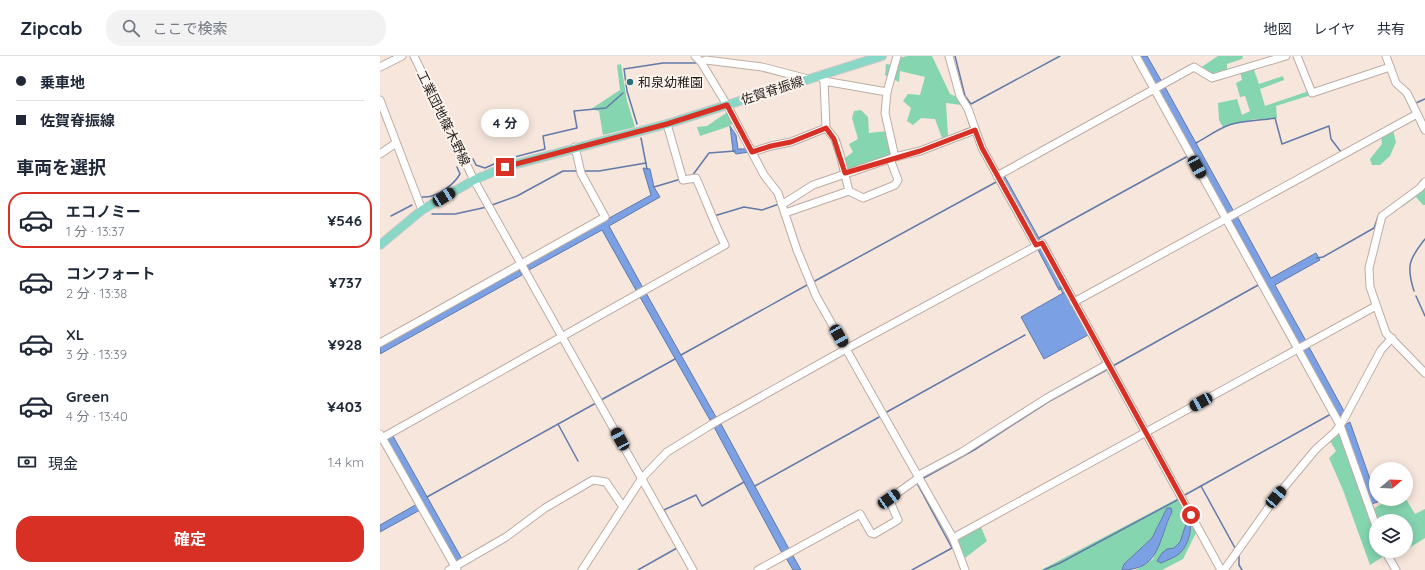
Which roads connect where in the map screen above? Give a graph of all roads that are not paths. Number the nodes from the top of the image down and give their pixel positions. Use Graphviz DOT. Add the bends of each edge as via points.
graph roads {
  1 [pos="402,56"];
  2 [pos="414,56"];
  3 [pos="882,56"];
  4 [pos="897,56"];
  5 [pos="950,56"];
  6 [pos="1136,56"];
  7 [pos="1286,56"];
  8 [pos="1297,56"];
  9 [pos="1386,56"];
  10 [pos="871,58"];
  11 [pos="698,59"];
  12 [pos="380,67"];
  13 [pos="1390,67"];
  14 [pos="822,78"];
  15 [pos="808,79"];
  16 [pos="1158,87"];
  17 [pos="887,92"];
  18 [pos="380,100"];
  19 [pos="727,105"];
  20 [pos="1417,114"];
  21 [pos="667,124"];
  22 [pos="826,128"];
  23 [pos="975,130"];
  24 [pos="1425,130"];
  25 [pos="396,143"];
  26 [pos="575,147"];
  27 [pos="751,149"];
  28 [pos="380,154"];
  29 [pos="893,158"];
  30 [pos="845,173"];
  31 [pos="997,176"];
  32 [pos="474,180"];
  33 [pos="1425,182"];
  34 [pos="849,191"];
  35 [pos="783,204"];
  36 [pos="422,210"];
  37 [pos="785,213"];
  38 [pos="1230,216"];
  39 [pos="1037,244"];
  40 [pos="380,245"];
  41 [pos="524,267"];
  42 [pos="1074,302"];
  43 [pos="1376,306"];
  44 [pos="563,336"];
  45 [pos="1392,338"];
  46 [pos="380,343"];
  47 [pos="1302,346"];
  48 [pos="846,349"];
  49 [pos="1109,367"];
  50 [pos="1425,373"];
  51 [pos="1343,421"];
  52 [pos="1146,432"];
  53 [pos="384,436"];
  54 [pos="642,478"];
  55 [pos="920,480"];
  56 [pos="623,507"];
  57 [pos="1372,514"];
  58 [pos="953,538"];
  59 [pos="1389,558"];
  60 [pos="456,567"];
  61 [pos="582,570"];
  62 [pos="692,570"];
  63 [pos="758,570"];
  64 [pos="966,570"];
  65 [pos="1223,570"];
  66 [pos="1396,570"];
  1 -- 12 [label="street"];
  2 -- 32 [label="street, 工業団地篠木野線"];
  3 -- 10 [label="main road, 佐賀脊振線"];
  4 -- 17 [label="street"];
  5 -- 23 [label="street" via="960,96"];
  6 -- 16 [label="street"];
  7 -- 16 [label="street" via="1212,78 1194,68"];
  8 -- 13 [label="street" via="1312,93"];
  9 -- 13 [label="street"];
  10 -- 14 [label="main road, 佐賀脊振線"];
  11 -- 15 [label="street" via="762,67"];
  11 -- 19 [label="street"];
  13 -- 20 [label="street" via="1396,83 1407,93"];
  14 -- 15 [label="main road, 佐賀脊振線"];
  14 -- 17 [label="street"];
  14 -- 22 [label="street"];
  15 -- 19 [label="main road, 佐賀脊振線"];
  16 -- 31 [label="street"];
  16 -- 38 [label="street"];
  17 -- 29 [label="street" via="885,113"];
  18 -- 25 [label="street"];
  19 -- 21 [label="main road, 佐賀脊振線"];
  19 -- 27 [label="street"];
  20 -- 24 [label="street"];
  20 -- 38 [label="street"];
  21 -- 26 [label="main road, 佐賀脊振線"];
  21 -- 44 [label="street" via="682,179 696,178 725,245"];
  22 -- 27 [label="street" via="791,142"];
  22 -- 30 [label="street" via="834,139"];
  23 -- 29 [label="street" via="920,151"];
  23 -- 31 [label="street"];
  25 -- 28 [label="street"];
  25 -- 36 [label="street"];
  26 -- 32 [label="main road, 佐賀脊振線" via="505,167"];
  26 -- 41 [label="street" via="580,171 605,217"];
  27 -- 35 [label="street"];
  29 -- 30 [label="street"];
  29 -- 34 [label="street" via="898,180 895,186 862,198"];
  30 -- 34 [label="street"];
  30 -- 35 [label="street" via="813,185"];
  31 -- 39 [label="street"];
  32 -- 36 [label="main road, 佐賀脊振線"];
  32 -- 41 [label="street, 工業団地篠木野線"];
  33 -- 43 [label="street" via="1382,216 1369,268 1370,287"];
  34 -- 37 [label="street"];
  35 -- 37 [label="street"];
  36 -- 40 [label="main road, 佐賀脊振線"];
  37 -- 48 [label="street" via="810,283"];
  38 -- 42 [label="street"];
  38 -- 47 [label="street" via="1262,284"];
  39 -- 42 [label="street" via="1042,243"];
  39 -- 48 [label="street"];
  41 -- 44 [label="street, 工業団地篠木野線"];
  41 -- 46 [label="street"];
  42 -- 49 [label="street"];
  43 -- 45 [label="street" via="1386,333"];
  43 -- 47 [label="street"];
  44 -- 53 [label="street"];
  44 -- 54 [label="street, 工業団地篠木野線"];
  45 -- 50 [label="street"];
  45 -- 51 [label="street" via="1381,350"];
  47 -- 51 [label="street"];
  47 -- 52 [label="street"];
  48 -- 54 [label="street" via="715,422 667,452"];
  48 -- 55 [label="street"];
  49 -- 52 [label="street"];
  49 -- 55 [label="street" via="1046,398"];
  51 -- 57 [label="street"];
  51 -- 65 [label="street" via="1276,497"];
  52 -- 58 [label="street"];
  52 -- 65 [label="street"];
  53 -- 60 [label="street" via="420,506"];
  54 -- 56 [label="street"];
  54 -- 62 [label="street, 工業団地篠木野線"];
  55 -- 58 [label="street"];
  55 -- 63 [label="street" via="889,499 898,520 871,533 860,514"];
  56 -- 60 [label="street" via="606,482 593,480 545,508 506,537"];
  56 -- 61 [label="street"];
  58 -- 64 [label="street"];
  59 -- 66 [label="street"];
}
